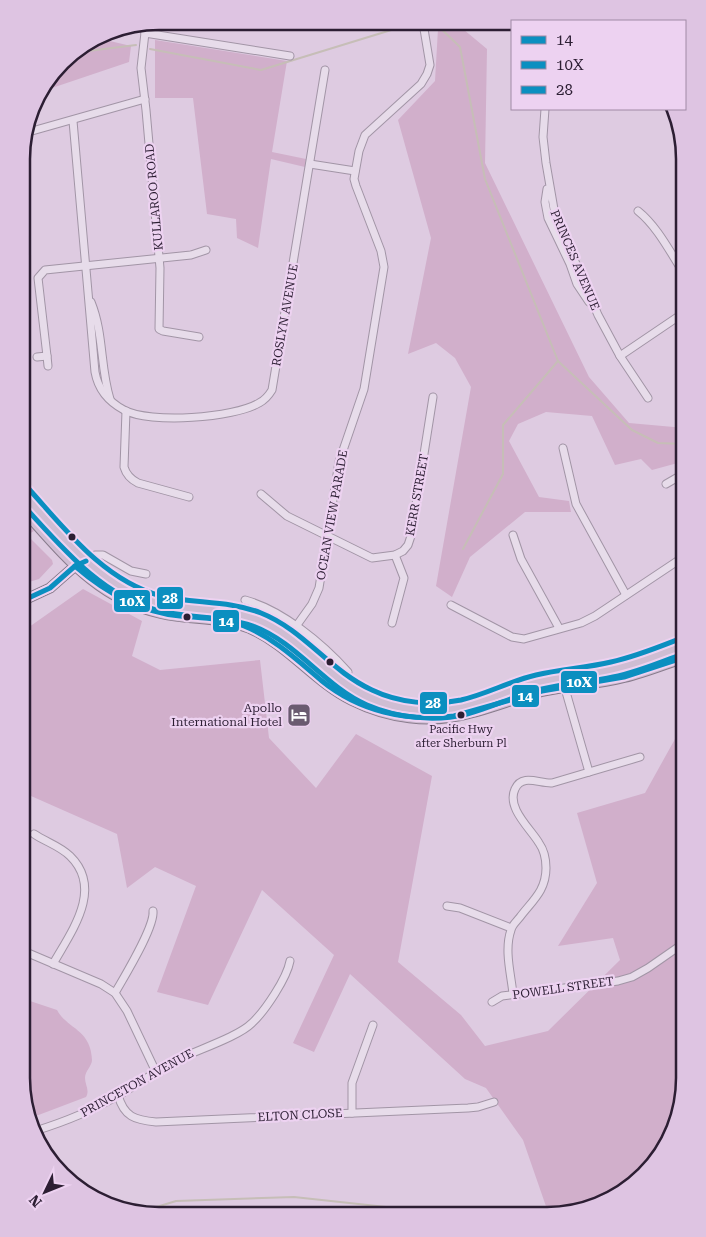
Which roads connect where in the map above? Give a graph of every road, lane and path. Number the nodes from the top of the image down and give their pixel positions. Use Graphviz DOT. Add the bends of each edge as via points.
graph roads {
  1 [pos="424,30"];
  2 [pos="144,32"];
  3 [pos="290,56"];
  4 [pos="325,70"];
  5 [pos="145,99"];
  6 [pos="545,110"];
  7 [pos="73,121"];
  8 [pos="33,131"];
  9 [pos="310,164"];
  10 [pos="355,171"];
  11 [pos="638,211"];
  12 [pos="206,250"];
  13 [pos="159,258"];
  14 [pos="676,262"];
  15 [pos="86,266"];
  16 [pos="676,318"];
  17 [pos="199,337"];
  18 [pos="47,356"];
  19 [pos="620,356"];
  20 [pos="37,357"];
  21 [pos="48,366"];
  22 [pos="433,397"];
  23 [pos="648,398"];
  24 [pos="126,411"];
  25 [pos="563,448"];
  26 [pos="676,478"];
  27 [pos="666,484"];
  28 [pos="262,494"];
  29 [pos="189,497"];
  30 [pos="30,502"];
  31 [pos="30,517"];
  32 [pos="513,535"];
  33 [pos="328,536"];
  34 [pos="396,555"];
  35 [pos="86,561"];
  36 [pos="676,562"];
  37 [pos="75,566"];
  38 [pos="146,574"];
  39 [pos="626,595"];
  40 [pos="30,598"];
  41 [pos="245,600"];
  42 [pos="452,604"];
  43 [pos="392,624"];
  44 [pos="296,626"];
  45 [pos="559,628"];
  46 [pos="288,637"];
  47 [pos="282,646"];
  48 [pos="676,648"];
  49 [pos="676,660"];
  50 [pos="348,672"];
  51 [pos="564,682"];
  52 [pos="640,757"];
  53 [pos="589,772"];
  54 [pos="34,834"];
  55 [pos="447,906"];
  56 [pos="154,911"];
  57 [pos="511,928"];
  58 [pos="676,949"];
  59 [pos="30,954"];
  60 [pos="290,961"];
  61 [pos="53,964"];
  62 [pos="116,994"];
  63 [pos="513,994"];
  64 [pos="492,1002"];
  65 [pos="373,1025"];
  66 [pos="156,1072"];
  67 [pos="118,1096"];
  68 [pos="494,1102"];
  69 [pos="352,1113"];
  70 [pos="41,1129"];
  1 -- 10 [label="street, OCEAN VIEW PARADE" via="430,65 427,74 421,84 365,136"];
  2 -- 3 [label="street"];
  2 -- 5 [label="street, KULLAROO ROAD" via="141,68"];
  4 -- 9 [label="street, ROSLYN AVENUE"];
  5 -- 7 [label="street"];
  5 -- 13 [label="street, KULLAROO ROAD"];
  6 -- 19 [label="street, PRINCES AVENUE" via="543,137 555,215 598,315"];
  7 -- 8 [label="street"];
  7 -- 15 [label="street, ROSLYN AVENUE"];
  9 -- 10 [label="street"];
  9 -- 24 [label="street, ROSLYN AVENUE" via="272,390 268,396 253,406 197,418"];
  10 -- 33 [label="street, OCEAN VIEW PARADE" via="356,186 382,252 384,267 364,389 339,462"];
  11 -- 14 [label="street"];
  12 -- 13 [label="street"];
  13 -- 15 [label="street"];
  13 -- 17 [label="street, KULLAROO ROAD" via="158,329"];
  15 -- 18 [label="street" via="48,269 38,278"];
  15 -- 24 [label="street, ROSLYN AVENUE" via="97,382 101,391"];
  16 -- 19 [label="street"];
  18 -- 20 [label="street"];
  18 -- 21 [label="street"];
  19 -- 23 [label="street, PRINCES AVENUE"];
  22 -- 34 [label="street, KERR STREET" via="411,536 408,545"];
  24 -- 29 [label="street" via="126,473 138,483"];
  25 -- 39 [label="street" via="576,504"];
  26 -- 27 [label="street"];
  28 -- 33 [label="street" via="286,516"];
  30 -- 35 [label="highway"];
  31 -- 37 [label="highway"];
  32 -- 45 [label="street" via="521,559"];
  33 -- 34 [label="street" via="372,558"];
  33 -- 44 [label="street, OCEAN VIEW PARADE" via="319,588"];
  34 -- 43 [label="street" via="404,578"];
  35 -- 37 [label="main road"];
  35 -- 38 [label="street" via="95,555 103,555 131,571"];
  35 -- 46 [label="highway" via="116,584 142,598 173,606 240,614 272,626"];
  36 -- 39 [label="street"];
  37 -- 40 [label="main road" via="50,588"];
  37 -- 47 [label="highway" via="109,592 140,607 162,614 235,623"];
  39 -- 45 [label="street" via="581,623"];
  41 -- 44 [label="street" via="264,606"];
  42 -- 45 [label="street" via="519,638"];
  44 -- 46 [label="street, OCEAN VIEW PARADE"];
  44 -- 50 [label="street"];
  46 -- 47 [label="street, OCEAN VIEW PARADE"];
  46 -- 51 [label="highway" via="360,694 399,707 430,710 462,707 516,688"];
  47 -- 51 [label="highway" via="338,693 370,708 399,716 417,718 468,714"];
  48 -- 51 [label="highway" via="620,668"];
  49 -- 51 [label="highway" via="623,678"];
  51 -- 53 [label="street"];
  52 -- 53 [label="street"];
  53 -- 57 [label="street" via="544,784 528,779 514,789 520,818 540,843 546,867 542,890"];
  54 -- 61 [label="street" via="76,862 85,886 80,914"];
  55 -- 57 [label="street"];
  56 -- 62 [label="street" via="150,929"];
  57 -- 63 [label="street" via="508,954"];
  58 -- 63 [label="street, POWELL STREET" via="625,979"];
  59 -- 61 [label="street"];
  60 -- 66 [label="street, PRINCETON AVENUE" via="284,978 252,1024"];
  61 -- 62 [label="street" via="101,984"];
  62 -- 66 [label="street"];
  63 -- 64 [label="street, POWELL STREET"];
  65 -- 69 [label="street" via="354,1075"];
  66 -- 67 [label="street, PRINCETON AVENUE"];
  67 -- 69 [label="street, ELTON CLOSE" via="127,1114 146,1121"];
  67 -- 70 [label="street, PRINCETON AVENUE" via="60,1124"];
  68 -- 69 [label="street, ELTON CLOSE" via="473,1108"];
}
